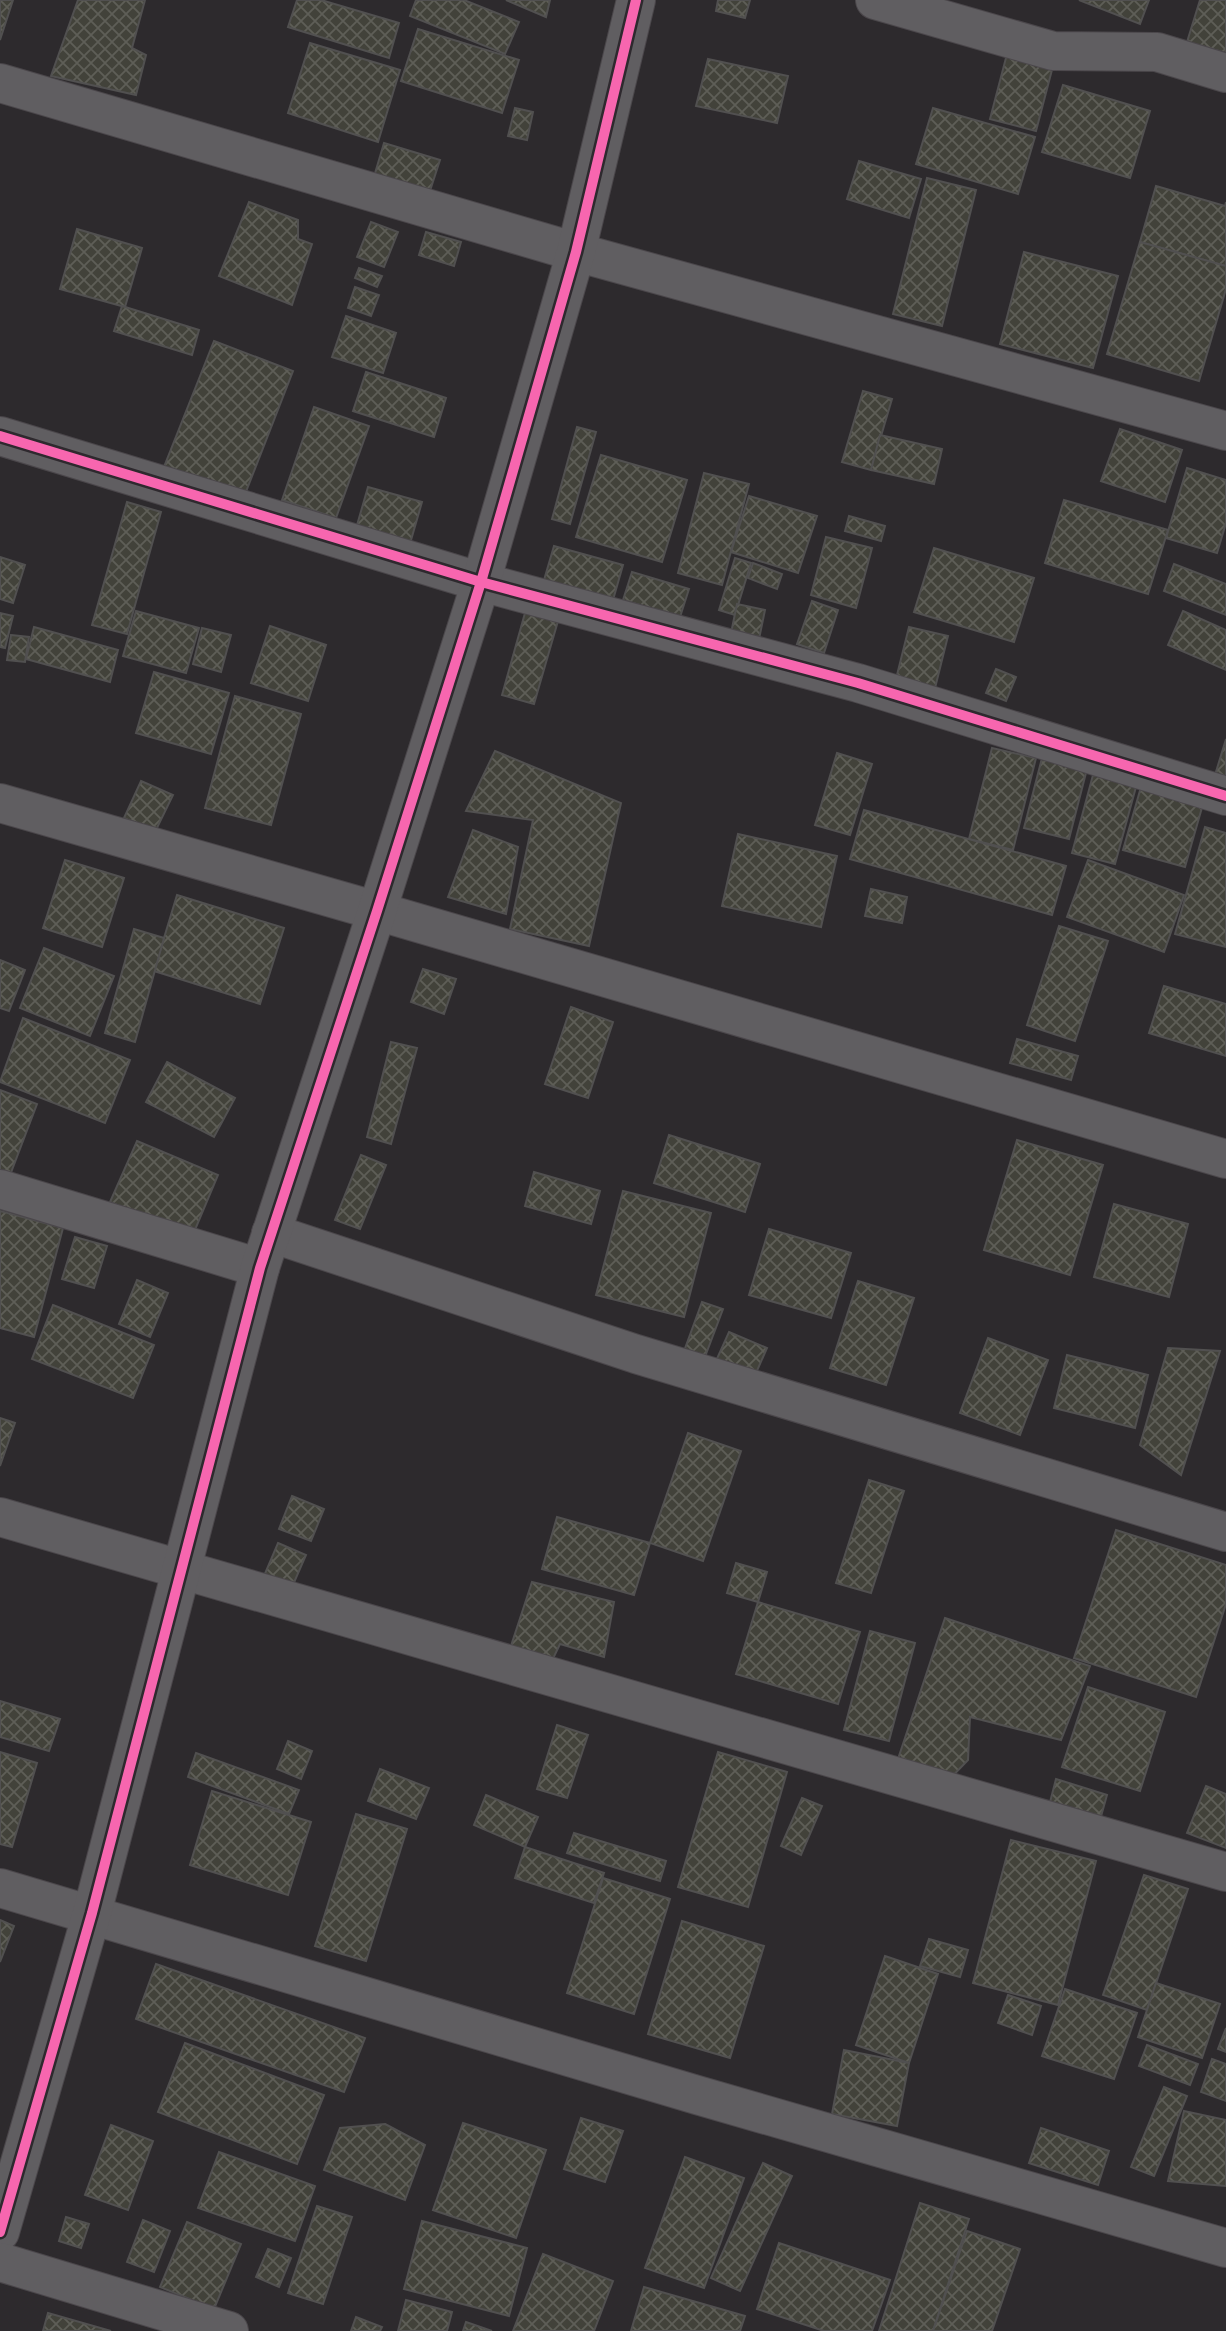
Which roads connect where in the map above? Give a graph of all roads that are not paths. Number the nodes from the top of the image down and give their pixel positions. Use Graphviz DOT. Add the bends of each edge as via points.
graph roads {
  1 [pos="636,0"];
  2 [pos="874,0"];
  3 [pos="1226,73"];
  4 [pos="0,83"];
  5 [pos="576,252"];
  6 [pos="1226,431"];
  7 [pos="0,436"];
  8 [pos="481,582"];
  9 [pos="1226,796"];
  10 [pos="0,803"];
  11 [pos="377,911"];
  12 [pos="1226,1159"];
  13 [pos="0,1189"];
  14 [pos="266,1251"];
  15 [pos="0,1517"];
  16 [pos="1226,1532"];
  17 [pos="183,1571"];
  18 [pos="1226,1872"];
  19 [pos="0,1888"];
  20 [pos="92,1913"];
  21 [pos="0,2232"];
  22 [pos="1226,2248"];
  23 [pos="0,2262"];
  24 [pos="229,2331"];
  1 -- 5 [label="street"];
  2 -- 3 [label="street" via="1053,51 1157,52"];
  4 -- 5 [label="street"];
  5 -- 6 [label="street"];
  5 -- 8 [label="street"];
  7 -- 8 [label="street"];
  8 -- 9 [label="street" via="858,683"];
  8 -- 11 [label="street"];
  10 -- 11 [label="street"];
  11 -- 12 [label="street"];
  11 -- 14 [label="street"];
  13 -- 14 [label="street"];
  14 -- 16 [label="street" via="636,1354"];
  14 -- 17 [label="street"];
  15 -- 17 [label="street"];
  17 -- 18 [label="street"];
  17 -- 20 [label="street"];
  19 -- 20 [label="street"];
  20 -- 21 [label="street"];
  20 -- 22 [label="street"];
  23 -- 24 [label="street"];
}
